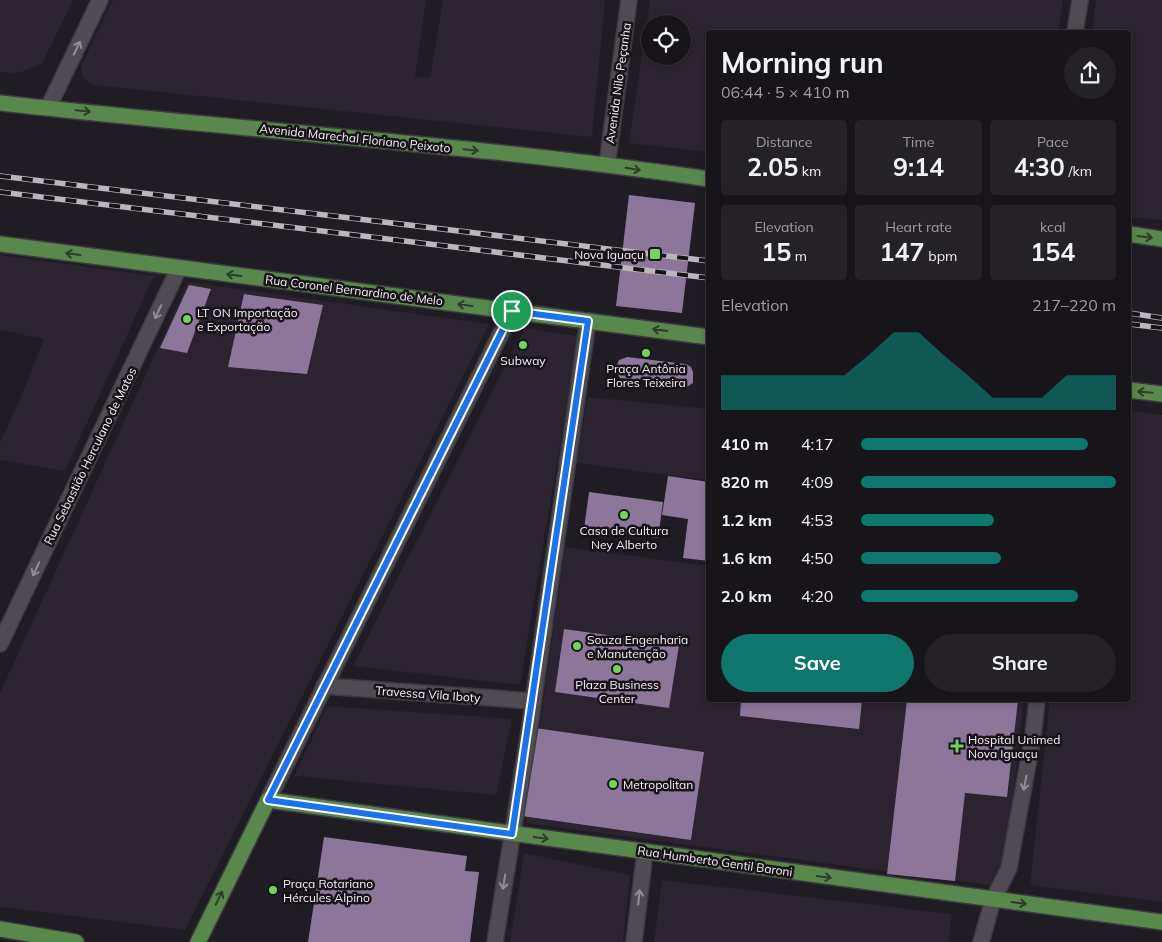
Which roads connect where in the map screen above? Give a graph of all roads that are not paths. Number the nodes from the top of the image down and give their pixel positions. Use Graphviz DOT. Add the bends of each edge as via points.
graph roads {
  1 [pos="100,0"];
  2 [pos="629,0"];
  3 [pos="1080,0"];
  4 [pos="1076,30"];
  5 [pos="0,102"];
  6 [pos="48,108"];
  7 [pos="607,165"];
  8 [pos="706,179"];
  9 [pos="1131,234"];
  10 [pos="1162,239"];
  11 [pos="0,244"];
  12 [pos="179,268"];
  13 [pos="512,311"];
  14 [pos="588,321"];
  15 [pos="706,336"];
  16 [pos="1131,390"];
  17 [pos="1162,394"];
  18 [pos="0,644"];
  19 [pos="324,686"];
  20 [pos="532,702"];
  21 [pos="1038,702"];
  22 [pos="268,800"];
  23 [pos="512,834"];
  24 [pos="644,852"];
  25 [pos="993,900"];
  26 [pos="1162,922"];
  27 [pos="0,929"];
  28 [pos="76,942"];
  29 [pos="198,942"];
  30 [pos="495,942"];
  31 [pos="634,942"];
  32 [pos="981,942"];
  6 -- 1 [label="street, one-way"];
  2 -- 7 [label="street, Avenida Nilo Peçanha"];
  3 -- 4 [label="street"];
  5 -- 6 [label="main road, Avenida Marechal Floriano Peixoto"];
  6 -- 7 [label="main road, Avenida Marechal Floriano Peixoto, one-way"];
  7 -- 8 [label="main road, Avenida Marechal Floriano Peixoto, one-way"];
  9 -- 10 [label="main road, one-way"];
  12 -- 11 [label="main road, Rua Coronel Bernardino de Melo, one-way"];
  13 -- 12 [label="main road, Rua Coronel Bernardino de Melo, one-way"];
  12 -- 18 [label="street, Rua Sebastião Herculano de Matos, one-way"];
  13 -- 14 [label="main road, Rua Coronel Bernardino de Melo"];
  13 -- 19 [label="street"];
  15 -- 14 [label="main road, Rua Coronel Bernardino de Melo, one-way"];
  14 -- 20 [label="street"];
  17 -- 16 [label="main road, one-way"];
  19 -- 20 [label="street, Travessa Vila Iboty"];
  19 -- 22 [label="street"];
  20 -- 23 [label="street"];
  21 -- 25 [label="street, one-way" via="1009,868"];
  22 -- 23 [label="main road, Rua Humberto Gentil Baroni"];
  29 -- 22 [label="main road, one-way"];
  23 -- 24 [label="main road, Rua Humberto Gentil Baroni, one-way"];
  23 -- 30 [label="street, one-way"];
  24 -- 25 [label="main road, Rua Humberto Gentil Baroni, one-way"];
  31 -- 24 [label="street, one-way"];
  25 -- 26 [label="main road, Rua Humberto Gentil Baroni, one-way"];
  25 -- 32 [label="street"];
  27 -- 28 [label="main road"];
}
